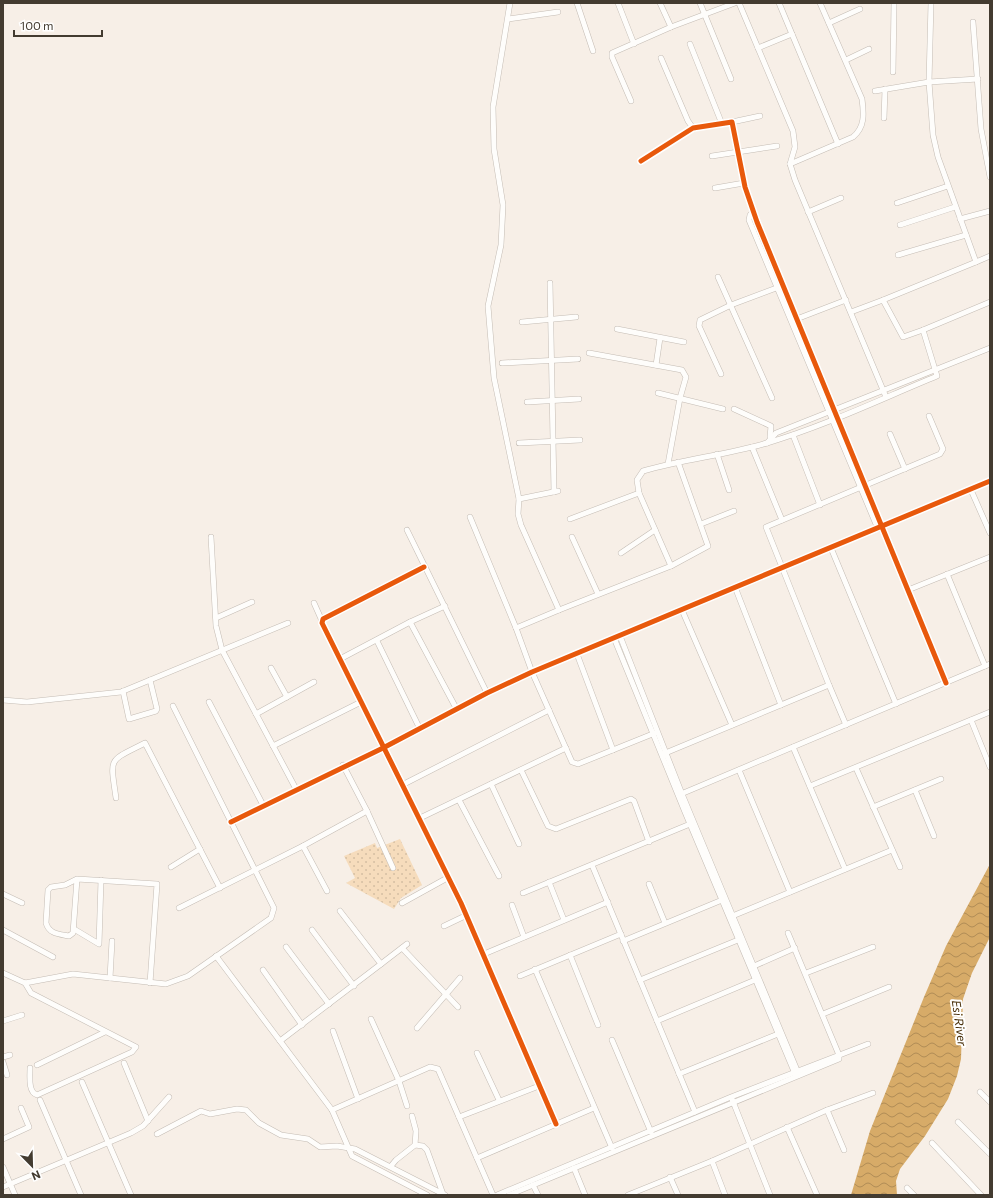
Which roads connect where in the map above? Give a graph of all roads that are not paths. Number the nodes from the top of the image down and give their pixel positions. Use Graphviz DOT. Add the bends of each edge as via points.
graph roads {
  1 [pos="510,3"];
  2 [pos="577,3"];
  3 [pos="618,3"];
  4 [pos="660,3"];
  5 [pos="700,3"];
  6 [pos="735,3"];
  7 [pos="739,3"];
  8 [pos="779,3"];
  9 [pos="820,3"];
  10 [pos="894,3"];
  11 [pos="931,3"];
  12 [pos="860,9"];
  13 [pos="558,12"];
  14 [pos="706,15"];
  15 [pos="508,19"];
  16 [pos="973,22"];
  17 [pos="829,23"];
  18 [pos="671,27"];
  19 [pos="792,34"];
  20 [pos="634,44"];
  21 [pos="690,44"];
  22 [pos="758,48"];
  23 [pos="869,49"];
  24 [pos="592,50"];
  25 [pos="661,58"];
  26 [pos="846,60"];
  27 [pos="893,72"];
  28 [pos="732,79"];
  29 [pos="978,79"];
  30 [pos="929,82"];
  31 [pos="885,89"];
  32 [pos="875,91"];
  33 [pos="631,102"];
  34 [pos="760,116"];
  35 [pos="884,118"];
  36 [pos="732,122"];
  37 [pos="722,124"];
  38 [pos="693,128"];
  39 [pos="838,144"];
  40 [pos="777,146"];
  41 [pos="738,151"];
  42 [pos="712,156"];
  43 [pos="641,161"];
  44 [pos="790,164"];
  45 [pos="990,177"];
  46 [pos="744,183"];
  47 [pos="948,186"];
  48 [pos="715,188"];
  49 [pos="841,198"];
  50 [pos="897,203"];
  51 [pos="955,208"];
  52 [pos="990,210"];
  53 [pos="808,212"];
  54 [pos="960,219"];
  55 [pos="900,225"];
  56 [pos="966,235"];
  57 [pos="898,255"];
  58 [pos="990,256"];
  59 [pos="976,262"];
  60 [pos="718,277"];
  61 [pos="550,282"];
  62 [pos="780,287"];
  63 [pos="846,300"];
  64 [pos="883,300"];
  65 [pos="990,302"];
  66 [pos="731,305"];
  67 [pos="851,312"];
  68 [pos="576,318"];
  69 [pos="550,320"];
  70 [pos="794,320"];
  71 [pos="522,322"];
  72 [pos="617,329"];
  73 [pos="923,330"];
  74 [pos="660,338"];
  75 [pos="684,342"];
  76 [pos="990,348"];
  77 [pos="589,353"];
  78 [pos="578,359"];
  79 [pos="551,361"];
  80 [pos="502,363"];
  81 [pos="656,365"];
  82 [pos="935,370"];
  83 [pos="721,374"];
  84 [pos="883,389"];
  85 [pos="658,393"];
  86 [pos="886,397"];
  87 [pos="680,398"];
  88 [pos="772,398"];
  89 [pos="579,399"];
  90 [pos="552,400"];
  91 [pos="527,402"];
  92 [pos="723,409"];
  93 [pos="734,409"];
  94 [pos="832,411"];
  95 [pos="929,416"];
  96 [pos="835,418"];
  97 [pos="890,434"];
  98 [pos="793,435"];
  99 [pos="770,437"];
  100 [pos="580,440"];
  101 [pos="553,441"];
  102 [pos="519,443"];
  103 [pos="767,443"];
  104 [pos="752,447"];
  105 [pos="717,454"];
  106 [pos="678,462"];
  107 [pos="668,464"];
  108 [pos="904,470"];
  109 [pos="990,481"];
  110 [pos="866,486"];
  111 [pos="860,488"];
  112 [pos="729,490"];
  113 [pos="971,490"];
  114 [pos="639,493"];
  115 [pos="519,499"];
  116 [pos="820,505"];
  117 [pos="734,511"];
  118 [pos="470,517"];
  119 [pos="570,520"];
  120 [pos="782,520"];
  121 [pos="701,524"];
  122 [pos="880,528"];
  123 [pos="407,530"];
  124 [pos="655,530"];
  125 [pos="990,533"];
  126 [pos="211,537"];
  127 [pos="572,537"];
  128 [pos="831,548"];
  129 [pos="621,553"];
  130 [pos="990,557"];
  131 [pos="671,566"];
  132 [pos="424,567"];
  133 [pos="782,567"];
  134 [pos="947,574"];
  135 [pos="735,587"];
  136 [pos="908,590"];
  137 [pos="598,594"];
  138 [pos="252,602"];
  139 [pos="314,603"];
  140 [pos="445,606"];
  141 [pos="559,610"];
  142 [pos="682,610"];
  143 [pos="216,618"];
  144 [pos="322,620"];
  145 [pos="410,622"];
  146 [pos="288,623"];
  147 [pos="516,628"];
  148 [pos="620,636"];
  149 [pos="614,638"];
  150 [pos="377,641"];
  151 [pos="222,650"];
  152 [pos="577,654"];
  153 [pos="340,660"];
  154 [pos="988,665"];
  155 [pos="272,668"];
  156 [pos="532,672"];
  157 [pos="150,680"];
  158 [pos="314,682"];
  159 [pos="946,683"];
  160 [pos="829,685"];
  161 [pos="123,691"];
  162 [pos="487,693"];
  163 [pos="287,697"];
  164 [pos="3,700"];
  165 [pos="210,702"];
  166 [pos="361,702"];
  167 [pos="896,704"];
  168 [pos="781,705"];
  169 [pos="173,706"];
  170 [pos="456,708"];
  171 [pos="550,710"];
  172 [pos="990,712"];
  173 [pos="256,714"];
  174 [pos="971,720"];
  175 [pos="732,725"];
  176 [pos="846,725"];
  177 [pos="420,727"];
  178 [pos="655,733"];
  179 [pos="273,746"];
  180 [pos="793,747"];
  181 [pos="383,748"];
  182 [pos="566,748"];
  183 [pos="613,750"];
  184 [pos="664,753"];
  185 [pos="343,765"];
  186 [pos="990,767"];
  187 [pos="856,768"];
  188 [pos="521,770"];
  189 [pos="739,770"];
  190 [pos="941,779"];
  191 [pos="491,784"];
  192 [pos="402,785"];
  193 [pos="810,786"];
  194 [pos="296,789"];
  195 [pos="915,790"];
  196 [pos="680,795"];
  197 [pos="116,798"];
  198 [pos="459,800"];
  199 [pos="263,806"];
  200 [pos="873,807"];
  201 [pos="367,811"];
  202 [pos="420,818"];
  203 [pos="231,822"];
  204 [pos="690,824"];
  205 [pos="934,836"];
  206 [pos="649,842"];
  207 [pos="519,844"];
  208 [pos="303,846"];
  209 [pos="200,849"];
  210 [pos="892,850"];
  211 [pos="592,865"];
  212 [pos="171,867"];
  213 [pos="900,867"];
  214 [pos="393,868"];
  215 [pos="845,869"];
  216 [pos="256,870"];
  217 [pos="499,876"];
  218 [pos="449,877"];
  219 [pos="77,879"];
  220 [pos="101,880"];
  221 [pos="549,882"];
  222 [pos="649,884"];
  223 [pos="220,888"];
  224 [pos="327,890"];
  225 [pos="523,892"];
  226 [pos="790,892"];
  227 [pos="3,894"];
  228 [pos="722,900"];
  229 [pos="608,902"];
  230 [pos="22,903"];
  231 [pos="402,903"];
  232 [pos="512,905"];
  233 [pos="179,908"];
  234 [pos="340,911"];
  235 [pos="467,915"];
  236 [pos="731,917"];
  237 [pos="564,920"];
  238 [pos="665,924"];
  239 [pos="444,926"];
  240 [pos="74,929"];
  241 [pos="3,930"];
  242 [pos="312,930"];
  243 [pos="788,933"];
  244 [pos="621,934"];
  245 [pos="524,937"];
  246 [pos="738,940"];
  247 [pos="112,941"];
  248 [pos="624,941"];
  249 [pos="407,944"];
  250 [pos="286,947"];
  251 [pos="873,947"];
  252 [pos="402,948"];
  253 [pos="795,948"];
  254 [pos="484,954"];
  255 [pos="570,955"];
  256 [pos="216,956"];
  257 [pos="53,957"];
  258 [pos="381,964"];
  259 [pos="754,966"];
  260 [pos="535,969"];
  261 [pos="262,970"];
  262 [pos="3,973"];
  263 [pos="806,973"];
  264 [pos="520,976"];
  265 [pos="110,978"];
  266 [pos="460,978"];
  267 [pos="640,980"];
  268 [pos="755,980"];
  269 [pos="25,983"];
  270 [pos="150,983"];
  271 [pos="354,986"];
  272 [pos="889,987"];
  273 [pos="446,994"];
  274 [pos="329,1004"];
  275 [pos="458,1007"];
  276 [pos="823,1014"];
  277 [pos="22,1015"];
  278 [pos="371,1019"];
  279 [pos="3,1021"];
  280 [pos="657,1021"];
  281 [pos="302,1025"];
  282 [pos="598,1025"];
  283 [pos="417,1028"];
  284 [pos="333,1031"];
  285 [pos="105,1032"];
  286 [pos="778,1034"];
  287 [pos="612,1040"];
  288 [pos="280,1042"];
  289 [pos="868,1044"];
  290 [pos="477,1053"];
  291 [pos="10,1054"];
  292 [pos="839,1055"];
  293 [pos="3,1057"];
  294 [pos="3,1062"];
  295 [pos="124,1063"];
  296 [pos="37,1065"];
  297 [pos="30,1068"];
  298 [pos="797,1073"];
  299 [pos="679,1074"];
  300 [pos="7,1075"];
  301 [pos="399,1081"];
  302 [pos="82,1082"];
  303 [pos="539,1086"];
  304 [pos="980,1092"];
  305 [pos="873,1093"];
  306 [pos="169,1097"];
  307 [pos="358,1099"];
  308 [pos="40,1100"];
  309 [pos="499,1100"];
  310 [pos="732,1100"];
  311 [pos="990,1102"];
  312 [pos="407,1106"];
  313 [pos="21,1108"];
  314 [pos="594,1108"];
  315 [pos="332,1110"];
  316 [pos="827,1110"];
  317 [pos="695,1112"];
  318 [pos="412,1116"];
  319 [pos="459,1117"];
  320 [pos="148,1121"];
  321 [pos="958,1122"];
  322 [pos="556,1124"];
  323 [pos="788,1127"];
  324 [pos="651,1132"];
  325 [pos="157,1134"];
  326 [pos="3,1139"];
  327 [pos="932,1143"];
  328 [pos="109,1144"];
  329 [pos="750,1144"];
  330 [pos="415,1145"];
  331 [pos="346,1147"];
  332 [pos="612,1148"];
  333 [pos="844,1150"];
  334 [pos="990,1154"];
  335 [pos="477,1158"];
  336 [pos="712,1161"];
  337 [pos="67,1162"];
  338 [pos="391,1166"];
  339 [pos="3,1167"];
  340 [pos="574,1168"];
  341 [pos="670,1177"];
  342 [pos="11,1184"];
  343 [pos="533,1185"];
  344 [pos="3,1187"];
  345 [pos="907,1188"];
  346 [pos="15,1195"];
  347 [pos="81,1195"];
  348 [pos="131,1195"];
  349 [pos="428,1195"];
  350 [pos="444,1195"];
  351 [pos="493,1195"];
  352 [pos="497,1195"];
  353 [pos="509,1195"];
  354 [pos="538,1195"];
  355 [pos="585,1195"];
  356 [pos="630,1195"];
  357 [pos="678,1195"];
  358 [pos="725,1195"];
  359 [pos="770,1195"];
  360 [pos="817,1195"];
  361 [pos="914,1195"];
  362 [pos="981,1195"];
  1 -- 15 [label="street"];
  2 -- 24 [label="street"];
  3 -- 20 [label="street"];
  4 -- 18 [label="street"];
  5 -- 14 [label="street"];
  6 -- 14 [label="street"];
  7 -- 22 [label="street"];
  8 -- 19 [label="street"];
  9 -- 17 [label="street"];
  10 -- 27 [label="street"];
  11 -- 30 [label="street"];
  12 -- 17 [label="street"];
  13 -- 15 [label="street"];
  14 -- 18 [label="street"];
  14 -- 28 [label="street"];
  15 -- 115 [label="street" via="493,107 494,149 503,205 501,245 488,306 494,378"];
  16 -- 29 [label="street"];
  17 -- 26 [label="street"];
  18 -- 20 [label="street"];
  19 -- 22 [label="street"];
  19 -- 39 [label="street"];
  20 -- 33 [label="street" via="612,55"];
  21 -- 37 [label="street"];
  22 -- 44 [label="street" via="795,138"];
  23 -- 26 [label="street"];
  25 -- 38 [label="street"];
  26 -- 39 [label="street" via="862,99 864,114 858,133"];
  29 -- 30 [label="street"];
  29 -- 45 [label="street" via="981,129"];
  30 -- 31 [label="street"];
  30 -- 47 [label="street" via="933,135"];
  31 -- 32 [label="street"];
  31 -- 35 [label="street"];
  34 -- 36 [label="street"];
  36 -- 37 [label="street"];
  36 -- 41 [label="street"];
  37 -- 38 [label="street"];
  38 -- 43 [label="street"];
  39 -- 44 [label="street"];
  40 -- 41 [label="street"];
  41 -- 42 [label="street"];
  41 -- 46 [label="street"];
  44 -- 53 [label="street"];
  46 -- 48 [label="street"];
  46 -- 62 [label="street"];
  47 -- 50 [label="street"];
  47 -- 51 [label="street"];
  49 -- 53 [label="street"];
  51 -- 54 [label="street"];
  51 -- 55 [label="street"];
  52 -- 54 [label="street"];
  53 -- 63 [label="street"];
  54 -- 56 [label="street"];
  56 -- 57 [label="street"];
  56 -- 59 [label="street"];
  58 -- 59 [label="street"];
  59 -- 64 [label="street"];
  60 -- 66 [label="street"];
  61 -- 69 [label="street"];
  62 -- 66 [label="street"];
  62 -- 70 [label="street"];
  63 -- 67 [label="street"];
  63 -- 70 [label="street"];
  64 -- 67 [label="street"];
  64 -- 73 [label="street" via="903,337"];
  65 -- 73 [label="street"];
  66 -- 83 [label="street" via="700,320 699,326"];
  66 -- 88 [label="street"];
  67 -- 84 [label="street"];
  68 -- 69 [label="street"];
  69 -- 71 [label="street"];
  69 -- 79 [label="street"];
  70 -- 94 [label="street"];
  72 -- 74 [label="street"];
  73 -- 82 [label="street"];
  74 -- 75 [label="street"];
  74 -- 81 [label="street"];
  76 -- 82 [label="street"];
  77 -- 81 [label="street"];
  78 -- 79 [label="street"];
  79 -- 80 [label="street"];
  79 -- 90 [label="street"];
  81 -- 87 [label="street" via="682,370 685,373"];
  82 -- 84 [label="street"];
  82 -- 86 [label="street" via="937,376"];
  84 -- 86 [label="street"];
  84 -- 94 [label="street"];
  85 -- 87 [label="street"];
  86 -- 96 [label="street"];
  87 -- 92 [label="street"];
  87 -- 107 [label="street"];
  89 -- 90 [label="street"];
  90 -- 91 [label="street"];
  90 -- 101 [label="street"];
  93 -- 99 [label="street" via="771,426"];
  94 -- 96 [label="street"];
  94 -- 99 [label="street"];
  95 -- 108 [label="street" via="943,452"];
  96 -- 98 [label="street"];
  96 -- 110 [label="street"];
  96 -- 111 [label="street"];
  97 -- 108 [label="street"];
  98 -- 103 [label="street"];
  98 -- 116 [label="street"];
  99 -- 103 [label="street"];
  100 -- 101 [label="street"];
  101 -- 102 [label="street"];
  101 -- 115 [label="street" via="556,491"];
  103 -- 104 [label="street"];
  104 -- 105 [label="street"];
  104 -- 120 [label="street"];
  105 -- 106 [label="street"];
  105 -- 112 [label="street"];
  106 -- 107 [label="street"];
  106 -- 121 [label="street"];
  107 -- 114 [label="street" via="643,471 637,480"];
  108 -- 110 [label="street"];
  109 -- 113 [label="street"];
  110 -- 111 [label="street"];
  110 -- 122 [label="street"];
  111 -- 116 [label="street"];
  111 -- 122 [label="street"];
  113 -- 122 [label="street"];
  113 -- 125 [label="street"];
  114 -- 119 [label="street"];
  114 -- 124 [label="street"];
  115 -- 141 [label="street" via="518,514 521,525"];
  116 -- 120 [label="street"];
  117 -- 121 [label="street"];
  118 -- 147 [label="street"];
  120 -- 133 [label="street" via="767,526 766,530"];
  121 -- 131 [label="street" via="708,546"];
  122 -- 128 [label="street"];
  122 -- 136 [label="street"];
  123 -- 132 [label="street"];
  124 -- 129 [label="street"];
  124 -- 131 [label="street"];
  126 -- 143 [label="street"];
  127 -- 137 [label="street"];
  128 -- 133 [label="street"];
  128 -- 167 [label="street"];
  130 -- 134 [label="street"];
  131 -- 137 [label="street"];
  132 -- 140 [label="street"];
  132 -- 144 [label="street"];
  133 -- 135 [label="street"];
  133 -- 160 [label="street"];
  134 -- 136 [label="street"];
  134 -- 154 [label="street"];
  135 -- 142 [label="street"];
  135 -- 168 [label="street"];
  136 -- 159 [label="street"];
  137 -- 141 [label="street"];
  138 -- 143 [label="street"];
  139 -- 144 [label="street"];
  140 -- 145 [label="street"];
  140 -- 162 [label="street"];
  141 -- 147 [label="street"];
  142 -- 148 [label="street"];
  142 -- 175 [label="street"];
  143 -- 151 [label="street"];
  144 -- 153 [label="street"];
  145 -- 150 [label="street"];
  145 -- 170 [label="street"];
  146 -- 151 [label="street"];
  147 -- 156 [label="street"];
  148 -- 149 [label="street"];
  148 -- 178 [label="street"];
  149 -- 152 [label="street"];
  149 -- 178 [label="street"];
  150 -- 153 [label="street"];
  150 -- 177 [label="street"];
  151 -- 157 [label="street"];
  151 -- 173 [label="street"];
  152 -- 156 [label="street"];
  152 -- 183 [label="street"];
  153 -- 166 [label="street"];
  154 -- 159 [label="street"];
  155 -- 163 [label="street"];
  156 -- 162 [label="street"];
  156 -- 171 [label="street"];
  157 -- 161 [label="street" via="144,686"];
  157 -- 161 [label="street" via="156,711 129,719"];
  158 -- 163 [label="street"];
  159 -- 167 [label="street"];
  160 -- 168 [label="street"];
  160 -- 176 [label="street"];
  161 -- 164 [label="street" via="27,702"];
  162 -- 170 [label="street"];
  163 -- 173 [label="street"];
  165 -- 199 [label="street"];
  166 -- 179 [label="street"];
  166 -- 181 [label="street"];
  167 -- 176 [label="street"];
  168 -- 175 [label="street"];
  169 -- 203 [label="street"];
  170 -- 177 [label="street"];
  171 -- 182 [label="street"];
  171 -- 192 [label="street"];
  172 -- 174 [label="street"];
  173 -- 179 [label="street"];
  174 -- 186 [label="street"];
  174 -- 187 [label="street"];
  175 -- 184 [label="street"];
  176 -- 180 [label="street"];
  177 -- 181 [label="street"];
  178 -- 183 [label="street"];
  178 -- 184 [label="street"];
  179 -- 194 [label="street"];
  180 -- 189 [label="street"];
  180 -- 193 [label="street"];
  181 -- 185 [label="street"];
  181 -- 192 [label="street"];
  182 -- 183 [label="street" via="575,764"];
  182 -- 188 [label="street"];
  184 -- 196 [label="street"];
  185 -- 194 [label="street"];
  185 -- 201 [label="street"];
  187 -- 193 [label="street"];
  187 -- 200 [label="street"];
  188 -- 191 [label="street"];
  188 -- 206 [label="street" via="551,828 556,829 631,799"];
  189 -- 196 [label="street"];
  189 -- 226 [label="street"];
  190 -- 195 [label="street"];
  191 -- 198 [label="street"];
  191 -- 207 [label="street"];
  192 -- 202 [label="street"];
  193 -- 215 [label="street"];
  194 -- 199 [label="street"];
  195 -- 200 [label="street"];
  195 -- 205 [label="street"];
  196 -- 204 [label="street"];
  196 -- 236 [label="street"];
  197 -- 209 [label="street" via="112,763 116,758 145,743"];
  198 -- 202 [label="street"];
  198 -- 217 [label="street"];
  199 -- 203 [label="street"];
  200 -- 210 [label="street"];
  201 -- 208 [label="street"];
  201 -- 214 [label="street"];
  202 -- 218 [label="street"];
  203 -- 216 [label="street"];
  204 -- 206 [label="street"];
  204 -- 228 [label="street"];
  206 -- 211 [label="street"];
  208 -- 216 [label="street"];
  208 -- 224 [label="street"];
  209 -- 212 [label="street"];
  209 -- 223 [label="street"];
  210 -- 213 [label="street"];
  210 -- 215 [label="street"];
  211 -- 221 [label="street"];
  211 -- 229 [label="street"];
  215 -- 226 [label="street"];
  216 -- 223 [label="street"];
  216 -- 256 [label="street" via="274,908 273,914 271,918"];
  218 -- 231 [label="street"];
  218 -- 235 [label="street"];
  219 -- 220 [label="street"];
  219 -- 240 [label="street"];
  219 -- 240 [label="street" via="48,890 46,923 53,932 69,936 72,936"];
  220 -- 240 [label="street" via="99,944"];
  220 -- 270 [label="street" via="157,884"];
  221 -- 225 [label="street"];
  221 -- 237 [label="street"];
  222 -- 238 [label="street"];
  223 -- 233 [label="street"];
  226 -- 236 [label="street"];
  227 -- 230 [label="street"];
  228 -- 236 [label="street"];
  228 -- 238 [label="street"];
  229 -- 237 [label="street"];
  229 -- 244 [label="street"];
  232 -- 245 [label="street"];
  234 -- 258 [label="street"];
  235 -- 239 [label="street"];
  235 -- 254 [label="street"];
  236 -- 246 [label="street"];
  236 -- 259 [label="street"];
  237 -- 245 [label="street"];
  238 -- 248 [label="street"];
  241 -- 257 [label="street"];
  242 -- 271 [label="street"];
  243 -- 253 [label="street"];
  244 -- 248 [label="street"];
  244 -- 255 [label="street"];
  245 -- 254 [label="street"];
  246 -- 267 [label="street"];
  246 -- 268 [label="street"];
  247 -- 265 [label="street"];
  248 -- 267 [label="street"];
  249 -- 252 [label="street"];
  250 -- 274 [label="street"];
  251 -- 263 [label="street"];
  252 -- 258 [label="street"];
  252 -- 273 [label="street"];
  253 -- 259 [label="street"];
  253 -- 263 [label="street"];
  254 -- 303 [label="street"];
  255 -- 260 [label="street"];
  255 -- 282 [label="street"];
  256 -- 270 [label="street" via="178,981 166,984"];
  256 -- 288 [label="street"];
  258 -- 271 [label="street"];
  259 -- 298 [label="street"];
  260 -- 264 [label="street"];
  260 -- 314 [label="street"];
  261 -- 281 [label="street"];
  262 -- 269 [label="street"];
  263 -- 276 [label="street"];
  265 -- 269 [label="street" via="73,974"];
  265 -- 270 [label="street"];
  266 -- 273 [label="street"];
  267 -- 280 [label="street"];
  268 -- 280 [label="street"];
  268 -- 286 [label="street"];
  269 -- 285 [label="street" via="31,993"];
  271 -- 274 [label="street"];
  272 -- 276 [label="street"];
  273 -- 275 [label="street"];
  273 -- 283 [label="street"];
  274 -- 281 [label="street"];
  276 -- 292 [label="street"];
  277 -- 279 [label="street"];
  278 -- 301 [label="street"];
  280 -- 299 [label="street"];
  281 -- 288 [label="street"];
  284 -- 307 [label="street"];
  285 -- 296 [label="street"];
  285 -- 297 [label="street" via="136,1047 132,1052 38,1095 30,1085"];
  286 -- 298 [label="street"];
  286 -- 299 [label="street"];
  287 -- 324 [label="street"];
  288 -- 315 [label="street"];
  289 -- 292 [label="street"];
  290 -- 309 [label="street"];
  291 -- 293 [label="street"];
  292 -- 298 [label="street" via="839,1059"];
  294 -- 300 [label="street"];
  295 -- 320 [label="street"];
  298 -- 310 [label="street"];
  299 -- 317 [label="street"];
  301 -- 307 [label="street"];
  301 -- 312 [label="street"];
  301 -- 319 [label="street" via="435,1067"];
  302 -- 328 [label="street"];
  303 -- 309 [label="street"];
  303 -- 322 [label="street"];
  304 -- 311 [label="street"];
  305 -- 316 [label="street"];
  306 -- 320 [label="street"];
  307 -- 315 [label="street"];
  308 -- 337 [label="street"];
  309 -- 319 [label="street"];
  310 -- 317 [label="street"];
  310 -- 329 [label="street"];
  310 -- 340 [label="street"];
  313 -- 326 [label="street" via="29,1127"];
  314 -- 322 [label="street"];
  314 -- 332 [label="street"];
  315 -- 331 [label="street"];
  316 -- 323 [label="street"];
  316 -- 333 [label="street"];
  317 -- 324 [label="street"];
  318 -- 330 [label="street" via="416,1132"];
  319 -- 335 [label="street"];
  320 -- 328 [label="street"];
  321 -- 334 [label="street"];
  322 -- 335 [label="street"];
  323 -- 329 [label="street"];
  323 -- 360 [label="street"];
  324 -- 332 [label="street"];
  325 -- 331 [label="street" via="201,1111 210,1114 243,1110 281,1135 308,1139 320,1147"];
  327 -- 362 [label="street"];
  328 -- 337 [label="street"];
  328 -- 348 [label="street"];
  329 -- 336 [label="street"];
  329 -- 359 [label="street"];
  330 -- 338 [label="street"];
  330 -- 350 [label="street" via="423,1146 427,1150"];
  331 -- 338 [label="street"];
  331 -- 349 [label="street" via="352,1156"];
  332 -- 352 [label="street"];
  335 -- 351 [label="street"];
  336 -- 341 [label="street"];
  336 -- 358 [label="street"];
  337 -- 342 [label="street"];
  337 -- 347 [label="street"];
  338 -- 350 [label="street"];
  339 -- 342 [label="street"];
  340 -- 343 [label="street"];
  340 -- 355 [label="street"];
  341 -- 356 [label="street"];
  341 -- 357 [label="street"];
  342 -- 344 [label="street"];
  342 -- 346 [label="street"];
  343 -- 353 [label="street"];
  343 -- 354 [label="street"];
  345 -- 361 [label="street"];
}
